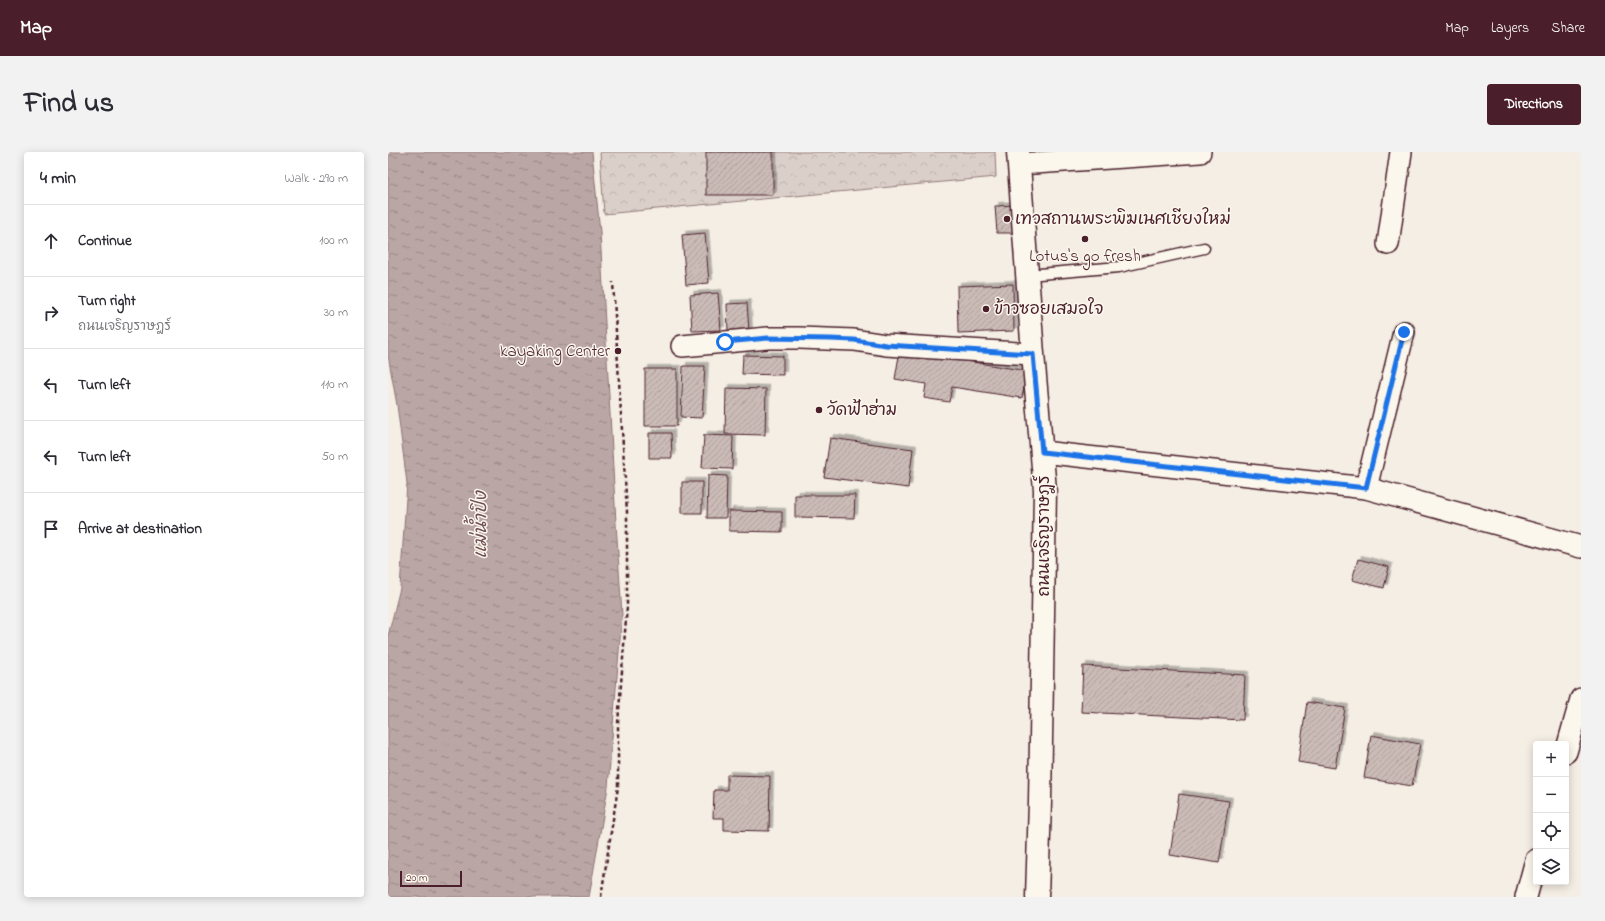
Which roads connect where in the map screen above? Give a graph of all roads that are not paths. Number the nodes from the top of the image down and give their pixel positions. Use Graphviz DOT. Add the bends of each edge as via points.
graph roads {
  1 [pos="1200,152"];
  2 [pos="1401,152"];
  3 [pos="1018,158"];
  4 [pos="1388,244"];
  5 [pos="1204,248"];
  6 [pos="1028,274"];
  7 [pos="1404,332"];
  8 [pos="682,346"];
  9 [pos="1033,354"];
  10 [pos="1042,452"];
  11 [pos="1366,488"];
  12 [pos="1581,547"];
  13 [pos="1581,699"];
  14 [pos="1569,741"];
  15 [pos="1533,871"];
  16 [pos="1037,897"];
  17 [pos="1526,897"];
  1 -- 3 [label="street"];
  2 -- 4 [label="street"];
  3 -- 6 [label="main road, ถนนเจริญราษฎร์"];
  5 -- 6 [label="lane" via="1119,267"];
  6 -- 9 [label="main road, ถนนเจริญราษฎร์"];
  7 -- 11 [label="street"];
  8 -- 9 [label="street" via="768,338 799,338"];
  9 -- 10 [label="main road, ถนนเจริญราษฎร์"];
  10 -- 11 [label="street"];
  10 -- 16 [label="main road, ถนนเจริญราษฎร์" via="1045,543"];
  11 -- 12 [label="street"];
  13 -- 14 [label="street"];
  15 -- 17 [label="street"];
}
